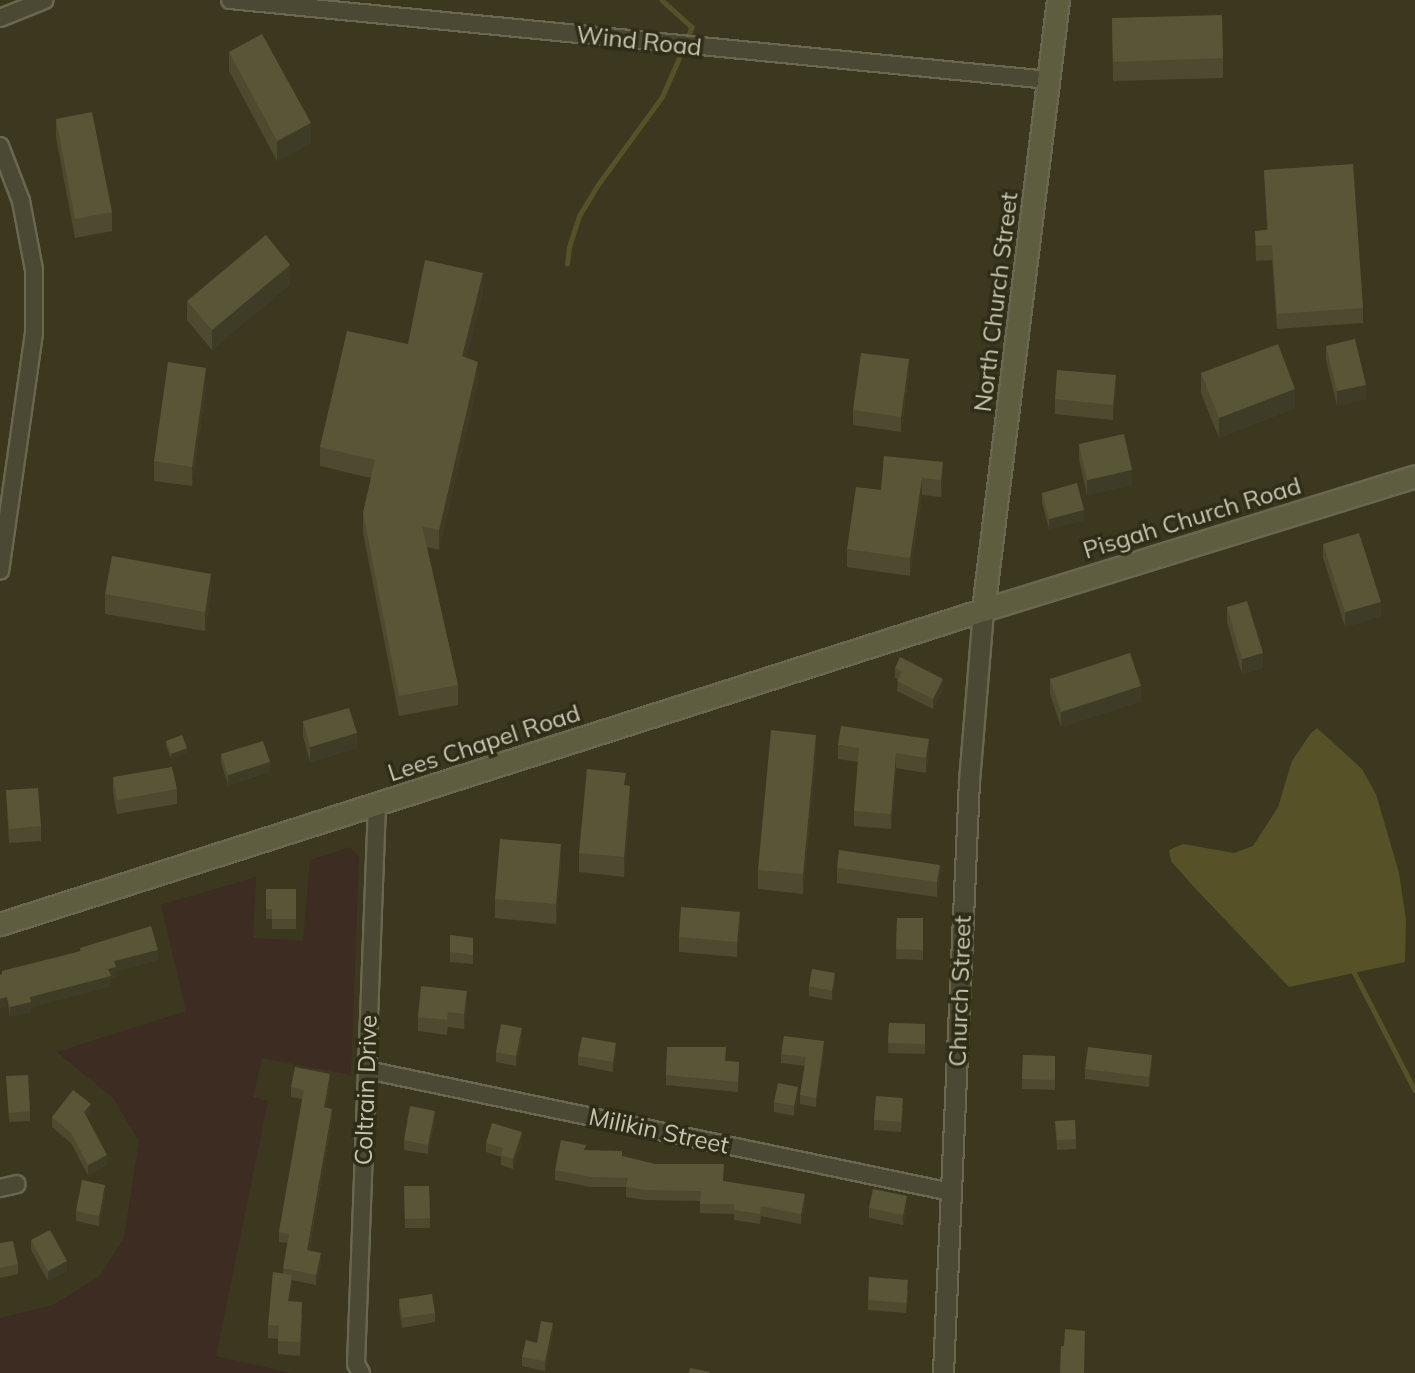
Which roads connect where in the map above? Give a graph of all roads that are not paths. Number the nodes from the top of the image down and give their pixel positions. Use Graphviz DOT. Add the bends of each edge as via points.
graph roads {
  1 [pos="45,0"];
  2 [pos="230,0"];
  3 [pos="1058,0"];
  4 [pos="0,18"];
  5 [pos="1049,80"];
  6 [pos="0,146"];
  7 [pos="1415,476"];
  8 [pos="0,571"];
  9 [pos="983,610"];
  10 [pos="377,805"];
  11 [pos="0,924"];
  12 [pos="367,1070"];
  13 [pos="17,1184"];
  14 [pos="0,1188"];
  15 [pos="951,1192"];
  16 [pos="361,1373"];
  17 [pos="943,1373"];
  1 -- 4 [label="street"];
  2 -- 5 [label="street, Wind Road"];
  3 -- 5 [label="main road, North Church Street"];
  5 -- 9 [label="main road, North Church Street"];
  6 -- 8 [label="street" via="21,201 34,270 34,333"];
  7 -- 9 [label="main road, Pisgah Church Road"];
  9 -- 10 [label="main road, Lees Chapel Road"];
  9 -- 15 [label="street, Church Street" via="969,782"];
  10 -- 11 [label="main road, Lees Chapel Road"];
  10 -- 12 [label="street, Coltrain Drive"];
  12 -- 15 [label="street, Milikin Street"];
  12 -- 16 [label="street, Coltrain Drive" via="356,1364"];
  13 -- 14 [label="street"];
  15 -- 17 [label="street, Church Street"];
}
